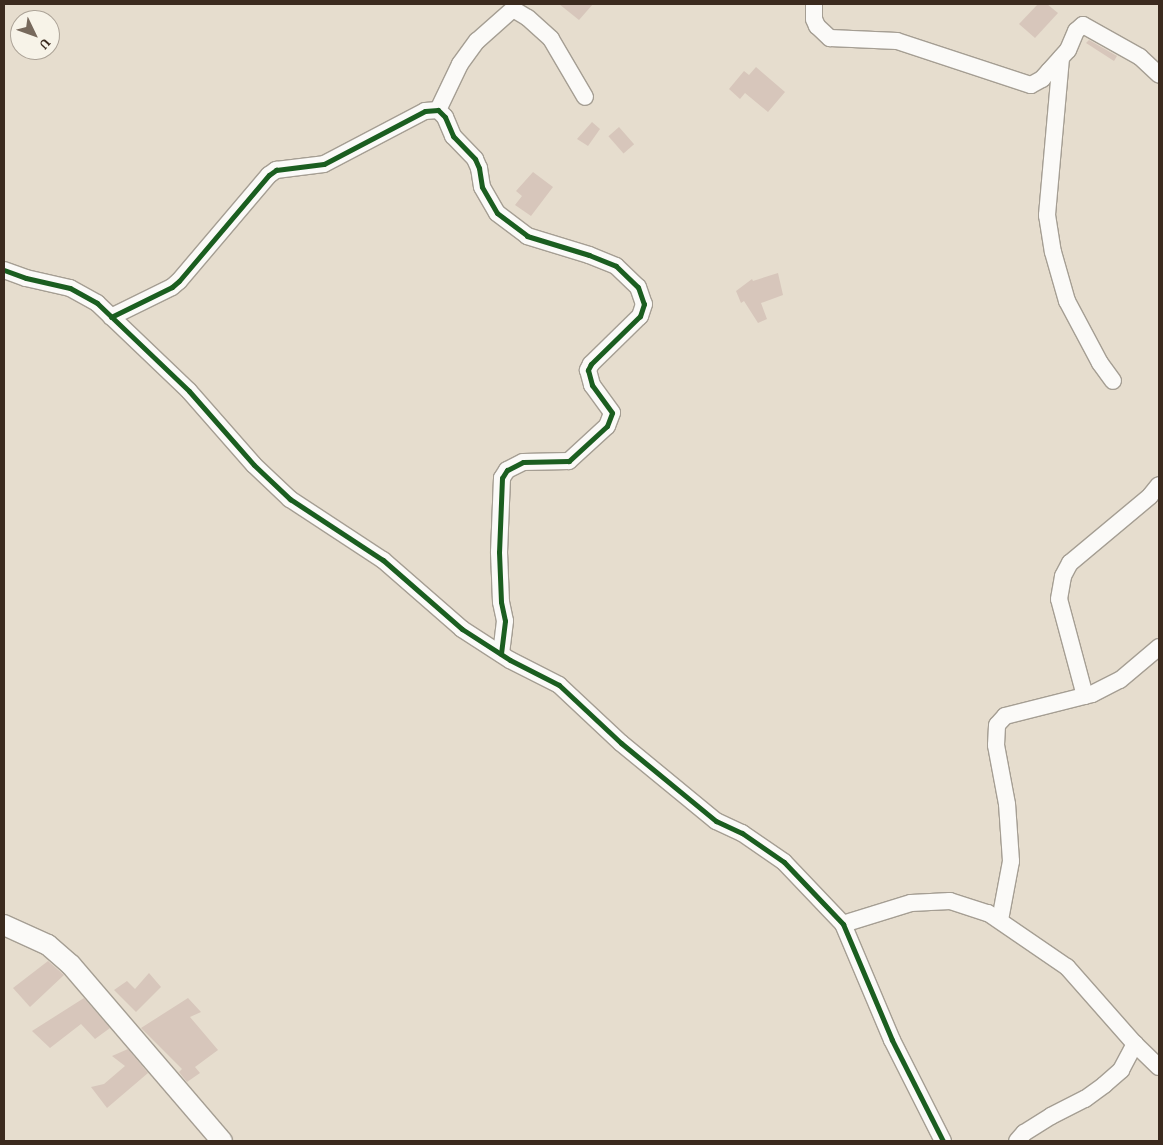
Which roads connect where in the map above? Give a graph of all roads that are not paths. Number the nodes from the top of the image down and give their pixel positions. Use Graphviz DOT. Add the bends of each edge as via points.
graph roads {
  1 [pos="814,4"];
  2 [pos="514,6"];
  3 [pos="1061,58"];
  4 [pos="1159,75"];
  5 [pos="585,97"];
  6 [pos="438,110"];
  7 [pos="4,270"];
  8 [pos="111,317"];
  9 [pos="1112,381"];
  10 [pos="1159,485"];
  11 [pos="1159,646"];
  12 [pos="501,654"];
  13 [pos="1085,696"];
  14 [pos="1000,920"];
  15 [pos="842,924"];
  16 [pos="4,926"];
  17 [pos="1135,1044"];
  18 [pos="1159,1067"];
  19 [pos="222,1141"];
  20 [pos="943,1141"];
  21 [pos="1017,1141"];
  1 -- 3 [label="street" via="817,26 830,38 902,43 1031,85 1042,79"];
  2 -- 5 [label="street" via="551,39"];
  2 -- 6 [label="street" via="477,41 460,64"];
  3 -- 4 [label="street" via="1076,31 1086,25 1140,57"];
  3 -- 9 [label="street" via="1047,215 1053,252 1067,301"];
  6 -- 8 [label="street" via="425,111 324,164 276,170 179,281"];
  6 -- 12 [label="street" via="445,117 453,136 475,159 482,187 497,213 527,236 616,266 638,287 644,304 640,316 588,370 592,385 612,413 607,426 569,461 523,462 507,470 502,478 499,552 505,621"];
  7 -- 8 [label="street" via="70,288 97,304"];
  8 -- 12 [label="street" via="189,391 254,465 290,499 383,560 462,629"];
  10 -- 13 [label="street" via="1070,563 1063,576 1059,599"];
  11 -- 13 [label="street" via="1120,680"];
  12 -- 15 [label="street" via="559,685 621,743 716,821 784,862"];
  13 -- 14 [label="street" via="1005,716 997,725 996,745 1007,804 1011,861"];
  14 -- 15 [label="street" via="988,912 950,901 911,903"];
  14 -- 17 [label="street" via="1067,968"];
  15 -- 20 [label="street" via="892,1040"];
  16 -- 19 [label="street" via="48,946 71,965"];
  17 -- 18 [label="street"];
  17 -- 21 [label="street" via="1121,1070 1104,1085 1031,1129"];
}
